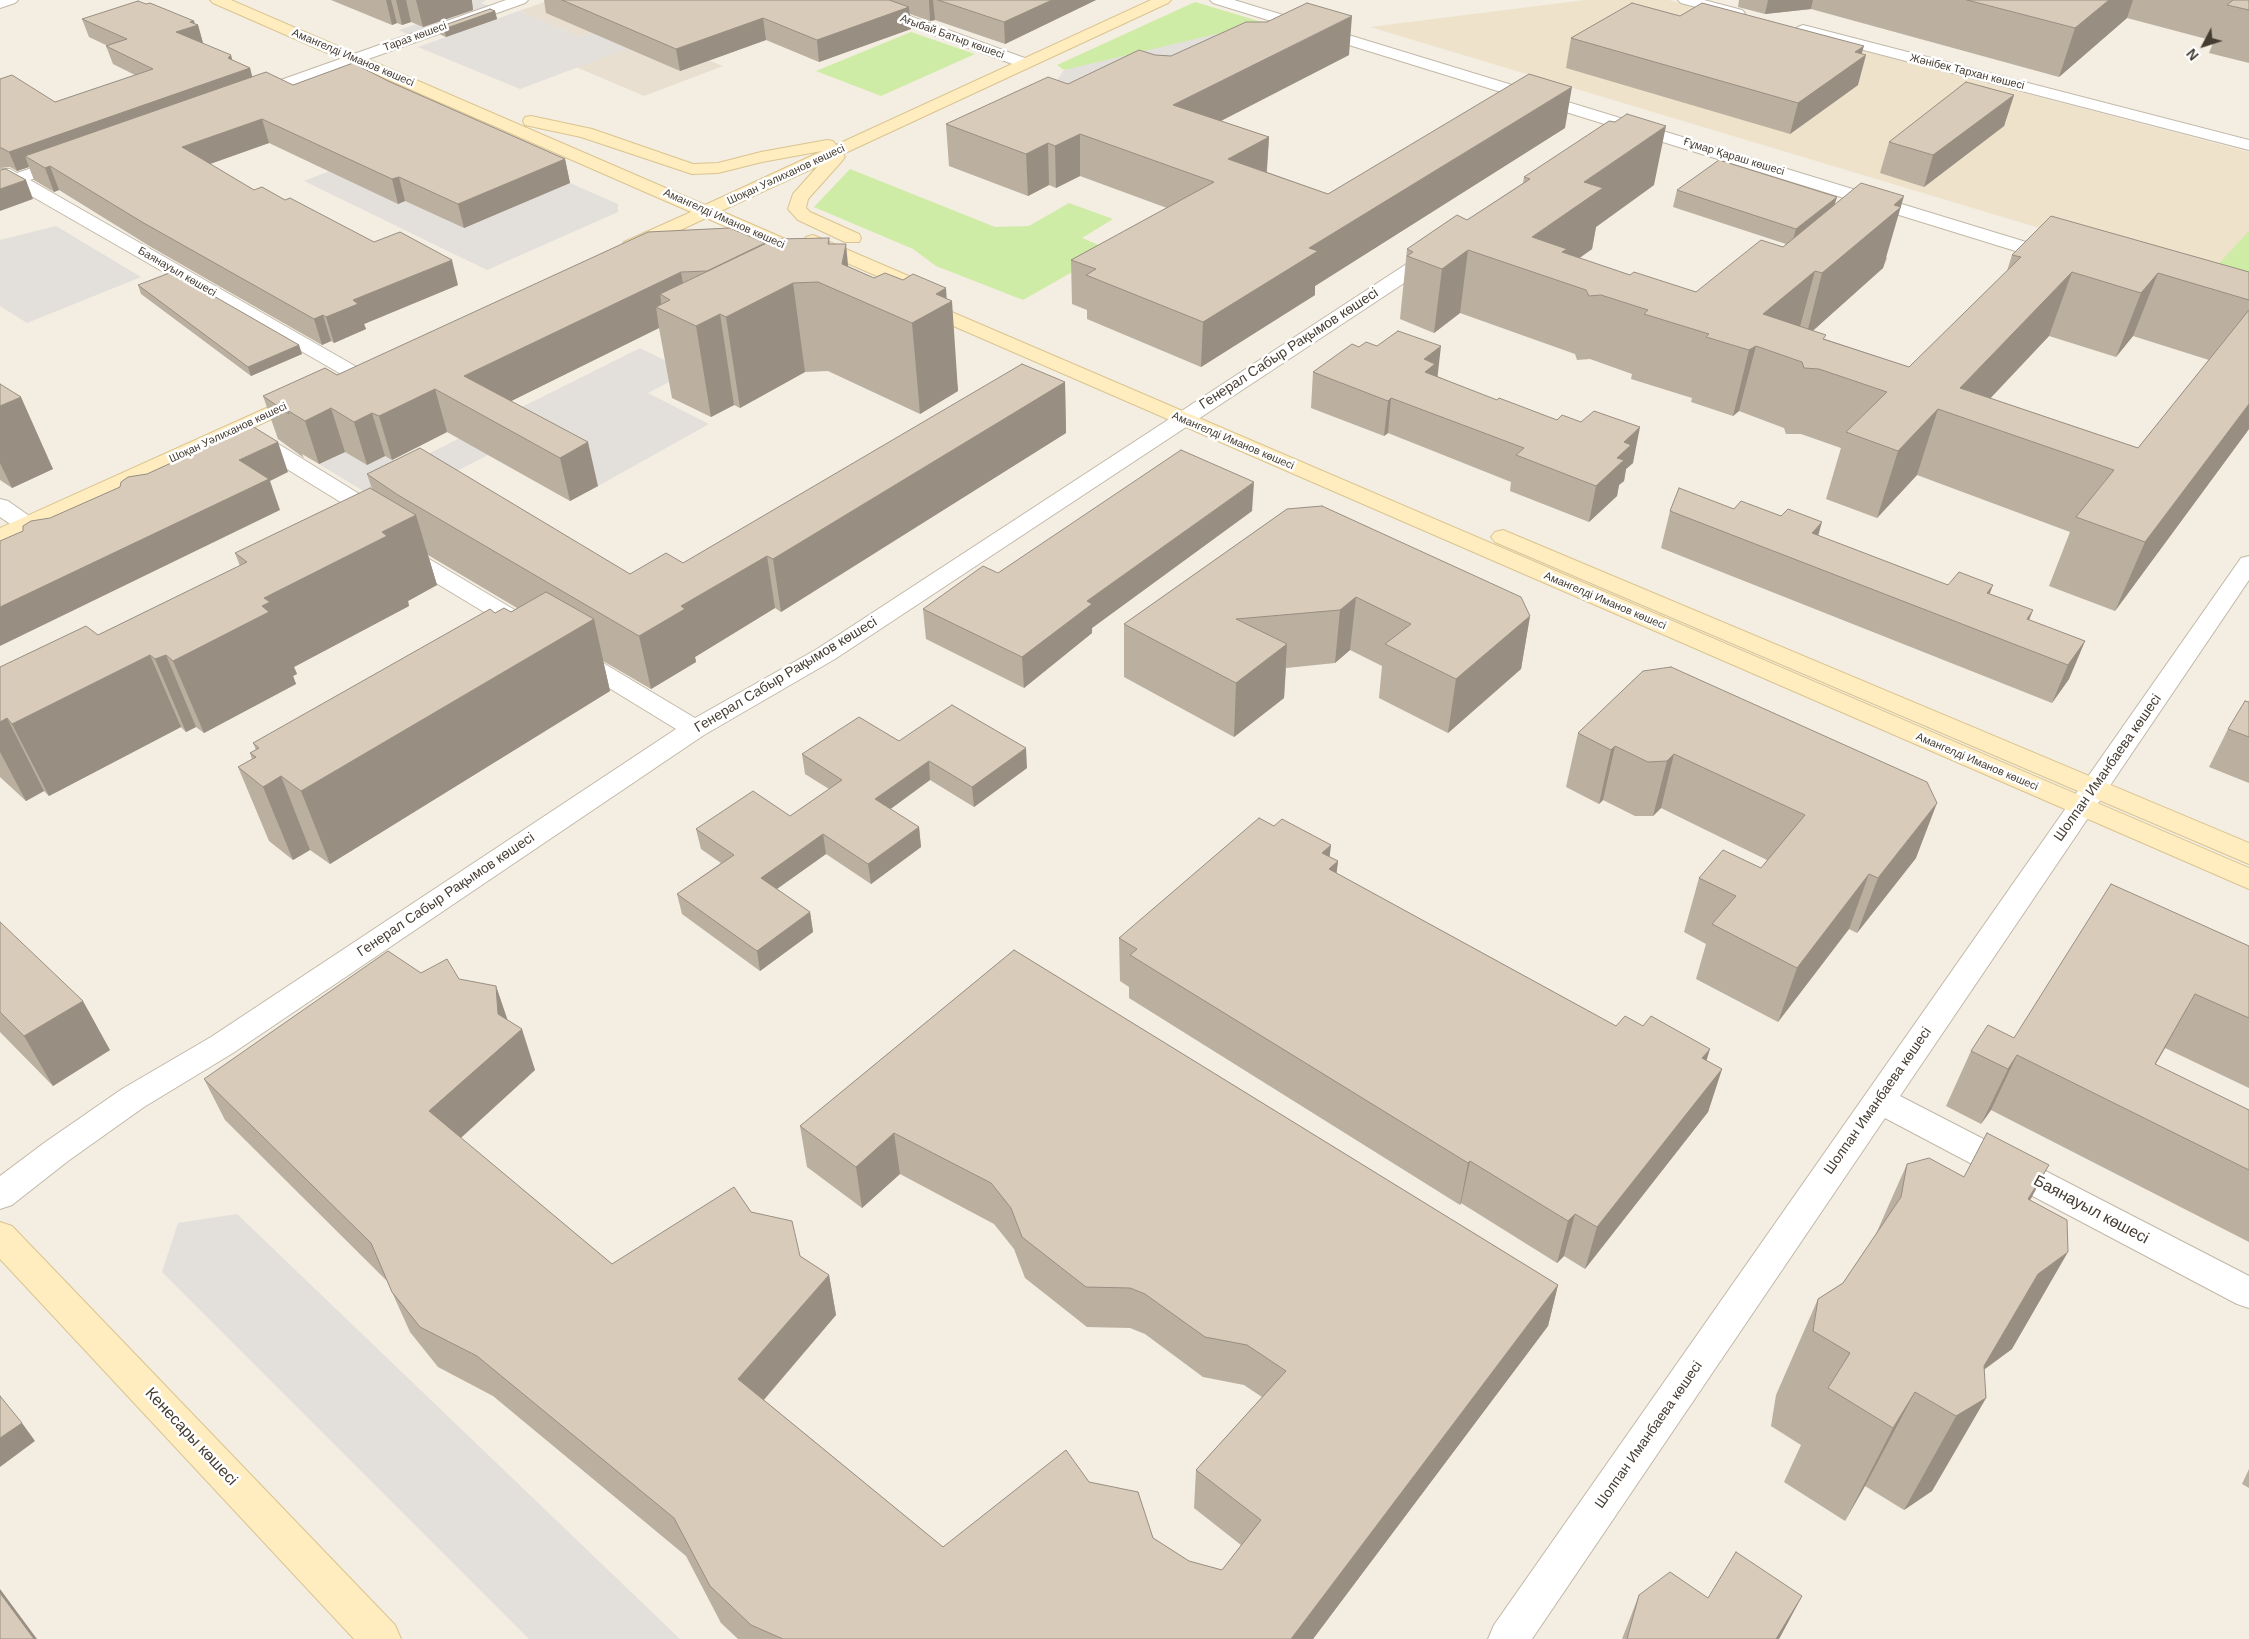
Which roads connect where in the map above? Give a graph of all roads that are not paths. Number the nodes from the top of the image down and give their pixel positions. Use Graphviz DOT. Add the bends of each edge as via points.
graph roads {
  1 [pos="10,0"];
  2 [pos="218,0"];
  3 [pos="252,0"];
  4 [pos="520,0"];
  5 [pos="852,0"];
  6 [pos="1163,0"];
  7 [pos="1218,0"];
  8 [pos="1686,0"];
  9 [pos="0,3"];
  10 [pos="1752,17"];
  11 [pos="1790,27"];
  12 [pos="363,55"];
  13 [pos="1024,63"];
  14 [pos="235,101"];
  15 [pos="531,120"];
  16 [pos="1623,123"];
  17 [pos="865,138"];
  18 [pos="1599,140"];
  19 [pos="848,145"];
  20 [pos="2249,145"];
  21 [pos="85,155"];
  22 [pos="5,178"];
  23 [pos="716,207"];
  24 [pos="866,244"];
  25 [pos="1450,244"];
  26 [pos="619,252"];
  27 [pos="883,252"];
  28 [pos="2073,262"];
  29 [pos="939,296"];
  30 [pos="362,370"];
  31 [pos="1190,413"];
  32 [pos="236,429"];
  33 [pos="0,506"];
  34 [pos="27,525"];
  35 [pos="0,537"];
  36 [pos="2249,564"];
  37 [pos="694,729"];
  38 [pos="2088,797"];
  39 [pos="2249,854"];
  40 [pos="2249,879"];
  41 [pos="1880,1100"];
  42 [pos="0,1195"];
  43 [pos="0,1236"];
  44 [pos="2249,1294"];
  45 [pos="382,1639"];
  46 [pos="1508,1639"];
  1 -- 9 [label="street"];
  2 -- 12 [label="main road, Амангелді Иманов көшесі"];
  3 -- 12 [label="main road, Амангелді Иманов көшесі"];
  4 -- 12 [label="street, Тараз көшесі"];
  5 -- 13 [label="street, Ағыбай Батыр көшесі"];
  6 -- 13 [label="main road, Шоқан Уәлиханов көшесі"];
  7 -- 16 [label="street, Ғұмар Қараш көшесі"];
  8 -- 10 [label="street"];
  11 -- 20 [label="street, Жәнібек Тархан көшесі"];
  12 -- 14 [label="street, Тараз көшесі"];
  12 -- 15 [label="main road, Амангелді Иманов көшесі"];
  12 -- 23 [label="main road, Амангелді Иманов көшесі"];
  13 -- 17 [label="main road, Шоқан Уәлиханов көшесі"];
  15 -- 17 [label="main road" via="586,133 692,169 718,168"];
  15 -- 23 [label="main road, Амангелді Иманов көшесі"];
  16 -- 18 [label="street"];
  16 -- 28 [label="street, Ғұмар Қараш көшесі"];
  17 -- 19 [label="main road, Шоқан Уәлиханов көшесі"];
  19 -- 23 [label="main road, Шоқан Уәлиханов көшесі"];
  19 -- 24 [label="main road" via="799,198 797,209 804,216"];
  21 -- 22 [label="street"];
  22 -- 30 [label="street, Баянауыл көшесі"];
  23 -- 26 [label="main road, Шоқан Уәлиханов көшесі"];
  23 -- 29 [label="main road, Амангелді Иманов көшесі"];
  23 -- 31 [label="main road, Амангелді Иманов көшесі"];
  25 -- 31 [label="street, Генерал Сабыр Рақымов көшесі"];
  27 -- 29 [label="main road"];
  29 -- 31 [label="main road, Амангелді Иманов көшесі"];
  30 -- 32 [label="main road, Шоқан Уәлиханов көшесі"];
  31 -- 37 [label="street, Генерал Сабыр Рақымов көшесі" via="826,654"];
  31 -- 38 [label="main road, Амангелді Иманов көшесі"];
  32 -- 34 [label="main road, Шоқан Уәлиханов көшесі"];
  32 -- 37 [label="street" via="361,505 353,514 355,523 376,537"];
  33 -- 34 [label="street"];
  34 -- 35 [label="main road, Шоқан Уәлиханов көшесі"];
  36 -- 38 [label="street, Шолпан Иманбаева көшесі"];
  37 -- 42 [label="street, Генерал Сабыр Рақымов көшесі" via="222,1045 133,1098"];
  38 -- 39 [label="main road, Амангелді Иманов көшесі"];
  38 -- 40 [label="main road, Амангелді Иманов көшесі"];
  38 -- 41 [label="street, Шолпан Иманбаева көшесі"];
  41 -- 44 [label="street, Баянауыл көшесі"];
  41 -- 46 [label="street, Шолпан Иманбаева көшесі"];
  43 -- 45 [label="main road, Кенесары көшесі"];
}
